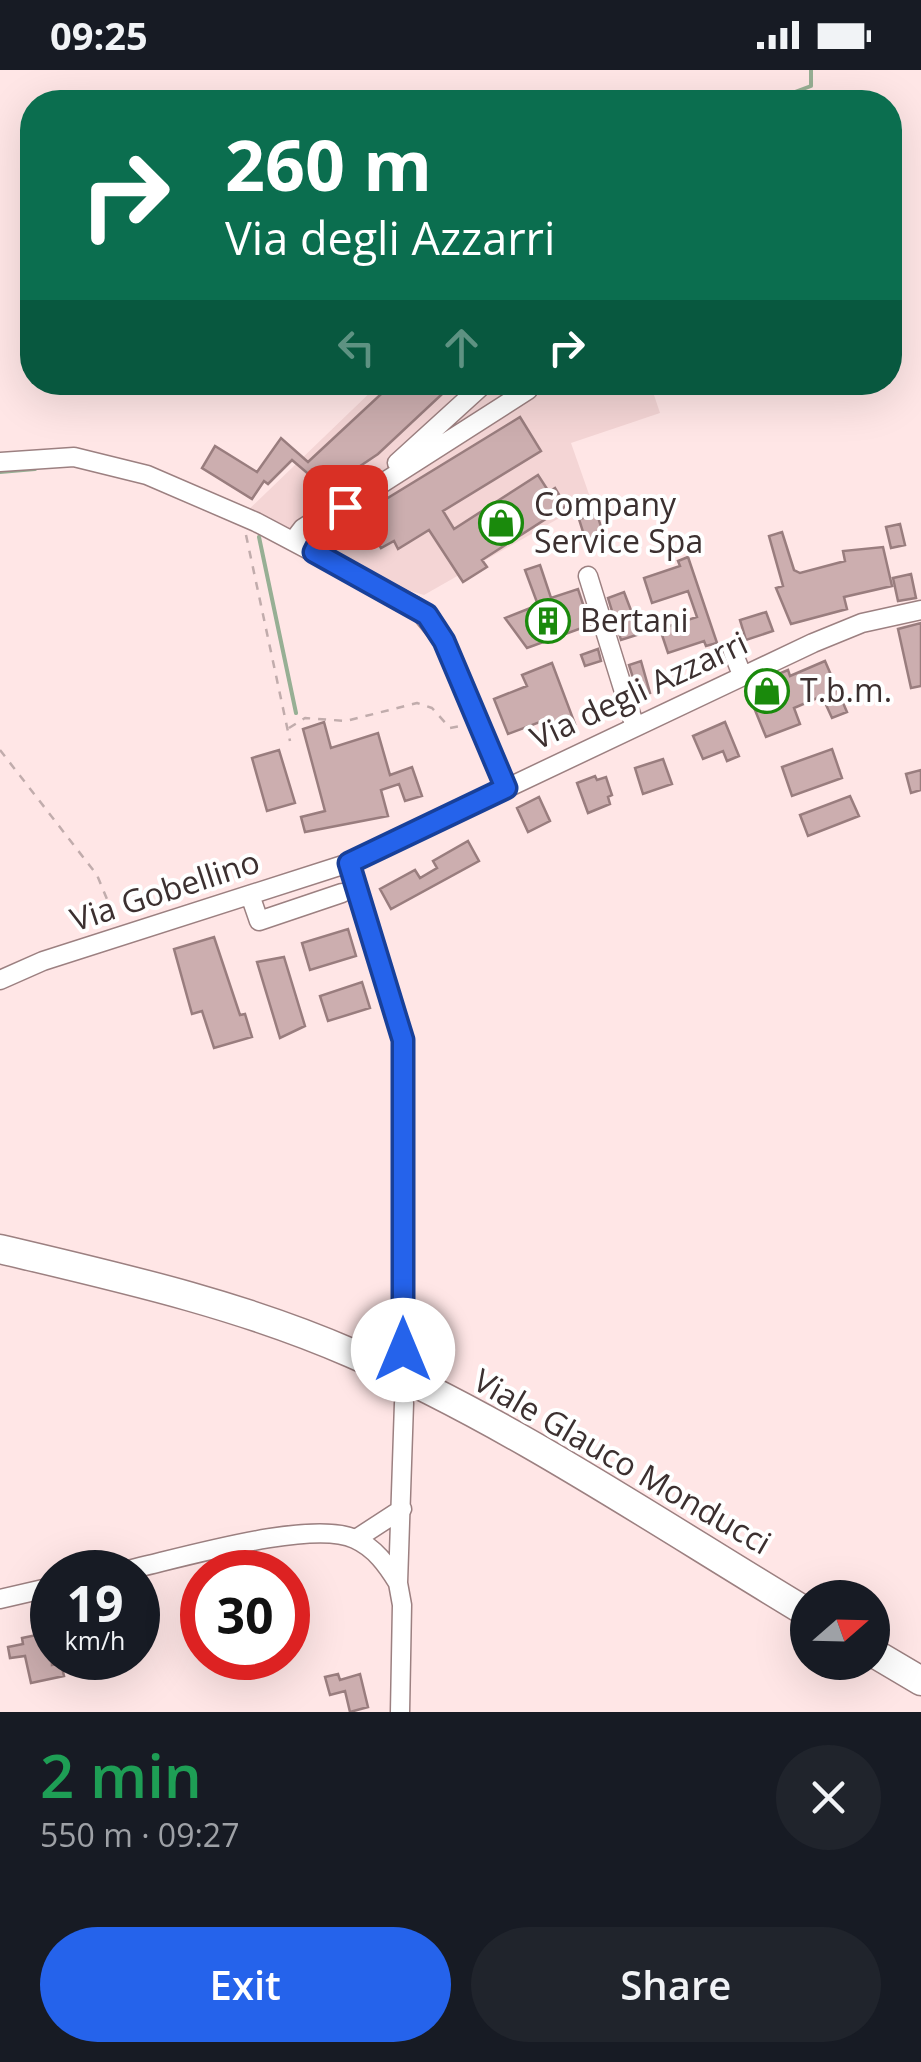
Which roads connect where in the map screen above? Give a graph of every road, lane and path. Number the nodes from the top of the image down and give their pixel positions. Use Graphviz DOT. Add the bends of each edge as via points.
graph roads {
  1 [pos="472,395"];
  2 [pos="520,395"];
  3 [pos="0,462"];
  4 [pos="250,519"];
  5 [pos="293,542"];
  6 [pos="314,552"];
  7 [pos="588,576"];
  8 [pos="921,610"];
  9 [pos="733,652"];
  10 [pos="742,675"];
  11 [pos="478,721"];
  12 [pos="634,724"];
  13 [pos="288,728"];
  14 [pos="290,741"];
  15 [pos="0,750"];
  16 [pos="506,788"];
  17 [pos="349,863"];
  18 [pos="342,893"];
  19 [pos="250,895"];
  20 [pos="120,936"];
  21 [pos="0,980"];
  22 [pos="0,1249"];
  23 [pos="403,1350"];
  24 [pos="404,1403"];
  25 [pos="402,1509"];
  26 [pos="356,1539"];
  27 [pos="160,1563"];
  28 [pos="398,1584"];
  29 [pos="30,1592"];
  30 [pos="0,1599"];
  31 [pos="790,1602"];
  32 [pos="890,1663"];
  33 [pos="921,1681"];
  34 [pos="400,1712"];
  1 -- 5 [label="street" via="388,472 303,528"];
  2 -- 6 [label="street" via="345,507"];
  3 -- 4 [label="street" via="54,456 111,463"];
  4 -- 5 [label="street"];
  4 -- 13 [label="path" via="246,534"];
  5 -- 6 [label="street"];
  6 -- 11 [label="street" via="427,615"];
  7 -- 12 [label="street"];
  8 -- 10 [label="street, Via degli Azzarri" via="862,623"];
  9 -- 10 [label="street"];
  10 -- 12 [label="street, Via degli Azzarri"];
  11 -- 13 [label="path" via="450,728 432,708 417,703 346,721 306,718"];
  11 -- 16 [label="street"];
  12 -- 16 [label="street, Via degli Azzarri"];
  13 -- 14 [label="path"];
  15 -- 20 [label="path" via="98,874"];
  16 -- 17 [label="street, Via degli Azzarri"];
  17 -- 19 [label="street, Via Gobellino"];
  17 -- 23 [label="street" via="403,1040"];
  18 -- 19 [label="street" via="259,921"];
  19 -- 20 [label="street, Via Gobellino"];
  20 -- 21 [label="street, Via Gobellino"];
  22 -- 31 [label="highway, Viale Glauco Monducci" via="206,1302 350,1352 504,1432"];
  24 -- 25 [label="street"];
  25 -- 26 [label="street"];
  25 -- 28 [label="street"];
  26 -- 27 [label="street" via="294,1534"];
  26 -- 28 [label="street"];
  28 -- 34 [label="street"];
  29 -- 30 [label="street"];
  32 -- 33 [label="highway"];
}
